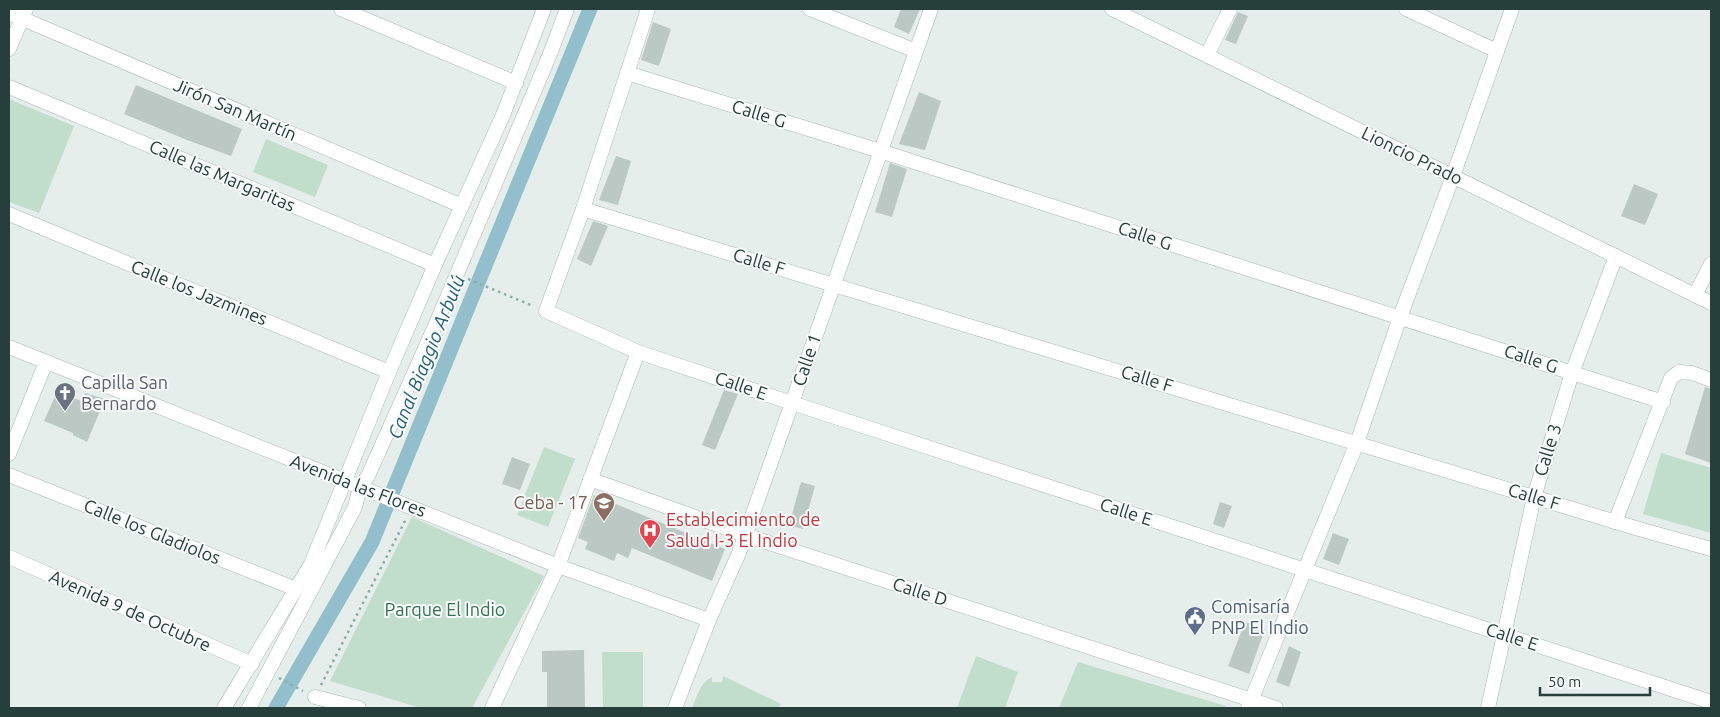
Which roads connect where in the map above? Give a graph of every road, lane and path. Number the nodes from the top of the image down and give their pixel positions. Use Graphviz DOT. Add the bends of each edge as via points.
graph roads {
  1 [pos="341,9"];
  2 [pos="544,9"];
  3 [pos="567,9"];
  4 [pos="648,9"];
  5 [pos="810,9"];
  6 [pos="931,9"];
  7 [pos="1112,9"];
  8 [pos="1230,9"];
  9 [pos="1406,9"];
  10 [pos="1512,9"];
  11 [pos="19,14"];
  12 [pos="9,49"];
  13 [pos="916,51"];
  14 [pos="1497,51"];
  15 [pos="1207,55"];
  16 [pos="627,73"];
  17 [pos="516,83"];
  18 [pos="9,87"];
  19 [pos="880,151"];
  20 [pos="1453,176"];
  21 [pos="462,206"];
  22 [pos="583,209"];
  23 [pos="9,214"];
  24 [pos="1616,256"];
  25 [pos="1711,264"];
  26 [pos="435,265"];
  27 [pos="462,277"];
  28 [pos="834,284"];
  29 [pos="1694,295"];
  30 [pos="1711,303"];
  31 [pos="546,311"];
  32 [pos="1400,317"];
  33 [pos="9,347"];
  34 [pos="638,352"];
  35 [pos="46,362"];
  36 [pos="389,372"];
  37 [pos="1572,372"];
  38 [pos="1711,380"];
  39 [pos="1663,402"];
  40 [pos="792,403"];
  41 [pos="1357,443"];
  42 [pos="9,454"];
  43 [pos="9,475"];
  44 [pos="590,478"];
  45 [pos="345,481"];
  46 [pos="365,489"];
  47 [pos="1534,497"];
  48 [pos="410,506"];
  49 [pos="1615,522"];
  50 [pos="745,536"];
  51 [pos="1711,549"];
  52 [pos="9,558"];
  53 [pos="558,566"];
  54 [pos="1305,570"];
  55 [pos="296,590"];
  56 [pos="710,620"];
  57 [pos="1505,635"];
  58 [pos="252,664"];
  59 [pos="274,675"];
  60 [pos="311,695"];
  61 [pos="1711,702"];
  62 [pos="1250,704"];
  63 [pos="224,708"];
  64 [pos="249,708"];
  65 [pos="359,708"];
  66 [pos="492,708"];
  67 [pos="675,708"];
  68 [pos="1276,708"];
  69 [pos="1488,708"];
  1 -- 17 [label="street"];
  2 -- 17 [label="street"];
  3 -- 46 [label="street"];
  4 -- 16 [label="street"];
  5 -- 13 [label="street"];
  6 -- 13 [label="street, Calle 1"];
  7 -- 15 [label="street, Lioncio Prado"];
  8 -- 15 [label="street"];
  9 -- 14 [label="street"];
  10 -- 14 [label="street"];
  11 -- 12 [label="street"];
  11 -- 21 [label="street, Jirón San Martín"];
  13 -- 19 [label="street, Calle 1"];
  14 -- 20 [label="street"];
  15 -- 20 [label="street, Lioncio Prado"];
  16 -- 19 [label="street, Calle G"];
  16 -- 22 [label="street"];
  17 -- 21 [label="street"];
  18 -- 26 [label="street, Calle las Margaritas"];
  19 -- 28 [label="street, Calle 1"];
  19 -- 32 [label="street, Calle G"];
  20 -- 24 [label="street, Lioncio Prado"];
  20 -- 32 [label="street"];
  21 -- 26 [label="street"];
  22 -- 28 [label="street, Calle F"];
  22 -- 31 [label="street"];
  23 -- 36 [label="street, Calle los Jazmines"];
  24 -- 29 [label="street, Lioncio Prado"];
  24 -- 37 [label="street, Calle 3"];
  25 -- 29 [label="street"];
  26 -- 36 [label="street"];
  27 -- 31 [label="path"];
  28 -- 40 [label="street, Calle 1"];
  28 -- 41 [label="street, Calle F"];
  29 -- 30 [label="street, Lioncio Prado"];
  31 -- 34 [label="street, Calle E"];
  32 -- 37 [label="street, Calle G"];
  32 -- 41 [label="street"];
  33 -- 35 [label="street, Avenida las Flores"];
  34 -- 40 [label="street, Calle E"];
  34 -- 44 [label="street"];
  35 -- 42 [label="street"];
  35 -- 45 [label="street, Avenida las Flores"];
  36 -- 45 [label="street"];
  37 -- 39 [label="street, Calle G"];
  37 -- 47 [label="street, Calle 3"];
  38 -- 39 [label="street" via="1679,372 1671,378"];
  39 -- 49 [label="street"];
  40 -- 50 [label="street, Calle 1"];
  40 -- 54 [label="street, Calle E"];
  41 -- 47 [label="street, Calle F"];
  41 -- 54 [label="street"];
  43 -- 55 [label="street, Calle los Gladiolos"];
  44 -- 50 [label="street, Calle D"];
  44 -- 53 [label="street"];
  45 -- 46 [label="street, Avenida las Flores"];
  45 -- 55 [label="street" via="311,564"];
  46 -- 48 [label="street, Avenida las Flores"];
  46 -- 64 [label="street"];
  47 -- 49 [label="street, Calle F"];
  47 -- 57 [label="street, Calle 3"];
  48 -- 53 [label="street, Avenida las Flores"];
  48 -- 60 [label="path"];
  49 -- 51 [label="street, Calle F"];
  50 -- 56 [label="street, Calle 1"];
  50 -- 62 [label="street, Calle D"];
  52 -- 58 [label="street, Avenida 9 de Octubre"];
  53 -- 56 [label="street, Avenida las Flores"];
  53 -- 66 [label="street"];
  54 -- 57 [label="street, Calle E"];
  54 -- 62 [label="street"];
  55 -- 58 [label="street"];
  56 -- 67 [label="street, Calle 1"];
  57 -- 61 [label="street, Calle E"];
  57 -- 69 [label="street, Calle 3"];
  58 -- 63 [label="street"];
  59 -- 60 [label="path"];
  60 -- 65 [label="street"];
  62 -- 68 [label="street, Calle D"];
}
